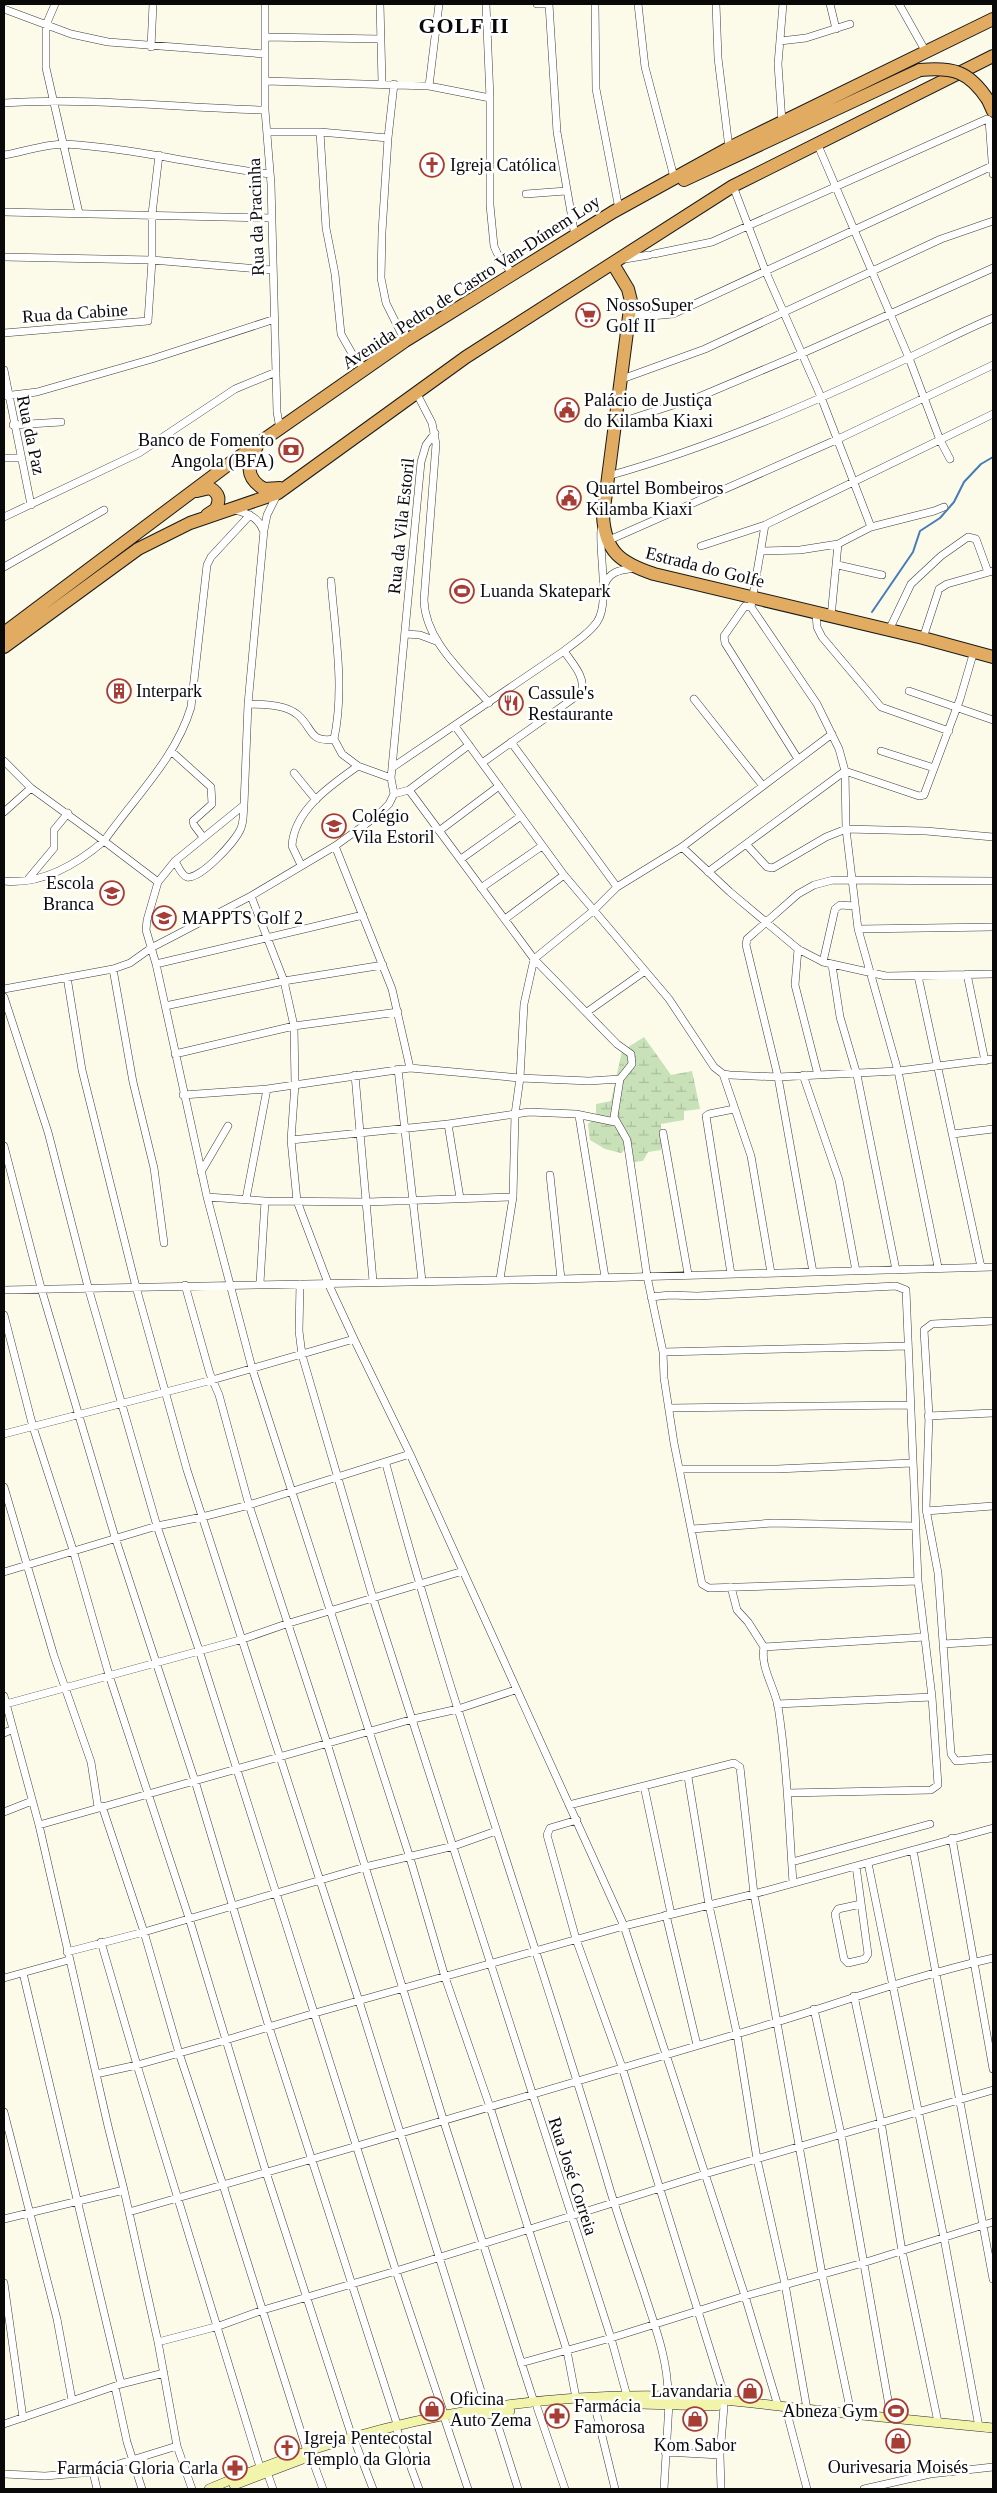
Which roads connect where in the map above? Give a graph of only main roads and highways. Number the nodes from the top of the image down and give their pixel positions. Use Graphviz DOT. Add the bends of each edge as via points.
graph roads {
  1 [pos="993,19"];
  2 [pos="993,56"];
  3 [pos="991,106"];
  4 [pos="616,211"];
  5 [pos="615,262"];
  6 [pos="257,446"];
  7 [pos="296,481"];
  8 [pos="190,494"];
  9 [pos="203,518"];
  10 [pos="4,633"];
  11 [pos="4,647"];
  12 [pos="993,657"];
  13 [pos="669,2400"];
  14 [pos="535,2404"];
  15 [pos="725,2404"];
  16 [pos="993,2428"];
  17 [pos="993,2433"];
  18 [pos="264,2470"];
  19 [pos="210,2489"];
  20 [pos="223,2489"];
  1 -- 4 [label="highway, Avenida Pedro de Castro Van-Dúnem Loy" via="728,148"];
  2 -- 5 [label="highway" via="733,186"];
  3 -- 4 [label="highway, bridge" via="982,90 965,75 947,69 920,70"];
  4 -- 6 [label="highway, Avenida Pedro de Castro Van-Dúnem Loy" via="405,341"];
  5 -- 7 [label="highway" via="416,392"];
  5 -- 12 [label="highway, Estrada do Golfe" via="630,295 631,314 603,516 607,541 621,560 654,574 752,602 816,613"];
  6 -- 7 [label="highway" via="249,462 252,480 257,485 272,490"];
  6 -- 8 [label="highway, Avenida Pedro de Castro Van-Dúnem Loy"];
  7 -- 9 [label="highway" via="278,493"];
  8 -- 9 [label="highway" via="202,488 216,492 219,498 216,509"];
  8 -- 10 [label="highway, Avenida Pedro de Castro Van-Dúnem Loy"];
  9 -- 11 [label="highway" via="138,550"];
  13 -- 14 [label="main road"];
  13 -- 14 [label="main road" via="626,2396"];
  13 -- 15 [label="main road"];
  14 -- 18 [label="main road" via="397,2427"];
  15 -- 16 [label="main road" via="778,2406"];
  15 -- 17 [label="main road"];
  18 -- 19 [label="main road"];
  18 -- 20 [label="main road"];
}
